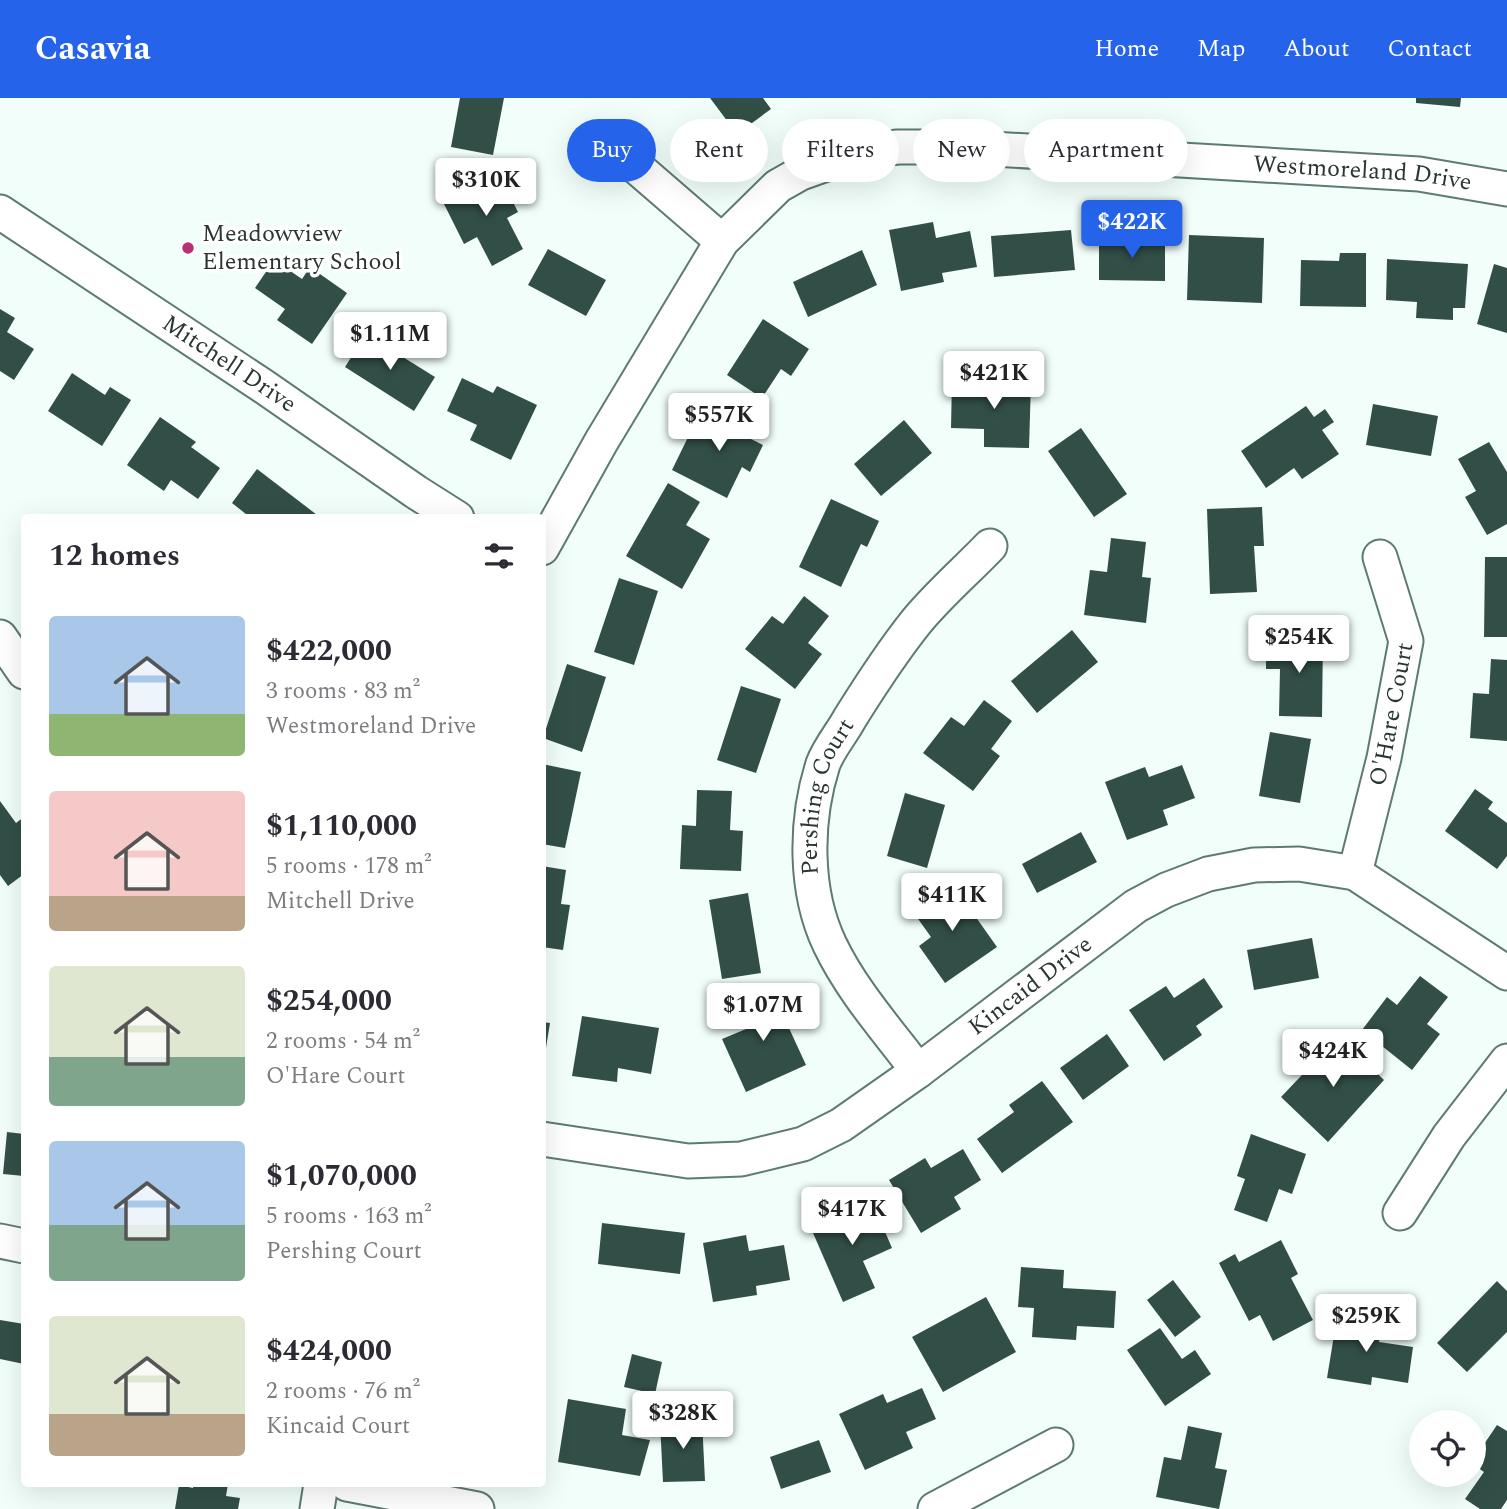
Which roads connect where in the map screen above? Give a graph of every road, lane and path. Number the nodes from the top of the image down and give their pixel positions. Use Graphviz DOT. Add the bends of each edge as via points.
graph roads {
  1 [pos="654,182"];
  2 [pos="1507,189"];
  3 [pos="0,212"];
  4 [pos="722,241"];
  5 [pos="451,514"];
  6 [pos="546,541"];
  7 [pos="990,546"];
  8 [pos="1380,557"];
  9 [pos="0,637"];
  10 [pos="21,668"];
  11 [pos="1355,873"];
  12 [pos="1507,973"];
  13 [pos="1507,1061"];
  14 [pos="918,1071"];
  15 [pos="546,1140"];
  16 [pos="1400,1213"];
  17 [pos="0,1241"];
  18 [pos="21,1245"];
  19 [pos="1056,1445"];
  20 [pos="321,1487"];
  21 [pos="363,1487"];
  22 [pos="317,1509"];
  23 [pos="477,1509"];
  24 [pos="935,1509"];
  1 -- 4 [label="street"];
  2 -- 4 [label="street, Westmoreland Drive" via="1419,174 898,147 849,156 801,173 778,186"];
  3 -- 5 [label="street, Mitchell Drive"];
  4 -- 6 [label="street, Westmoreland Drive"];
  7 -- 14 [label="street, Pershing Court" via="916,621 863,698 824,762 812,819 812,883 829,943 856,988"];
  8 -- 11 [label="street, O'Hare Court" via="1406,641 1384,758"];
  9 -- 10 [label="street"];
  11 -- 12 [label="street, Kincaid Drive"];
  11 -- 14 [label="street, Kincaid Drive" via="1299,864 1254,865 1208,874 1166,890 1136,906"];
  13 -- 16 [label="street" via="1449,1136"];
  14 -- 15 [label="street, Kincaid Drive" via="841,1125 803,1144 741,1159 688,1161"];
  17 -- 18 [label="street"];
  19 -- 24 [label="street"];
  20 -- 22 [label="street"];
  21 -- 23 [label="street"];
}
